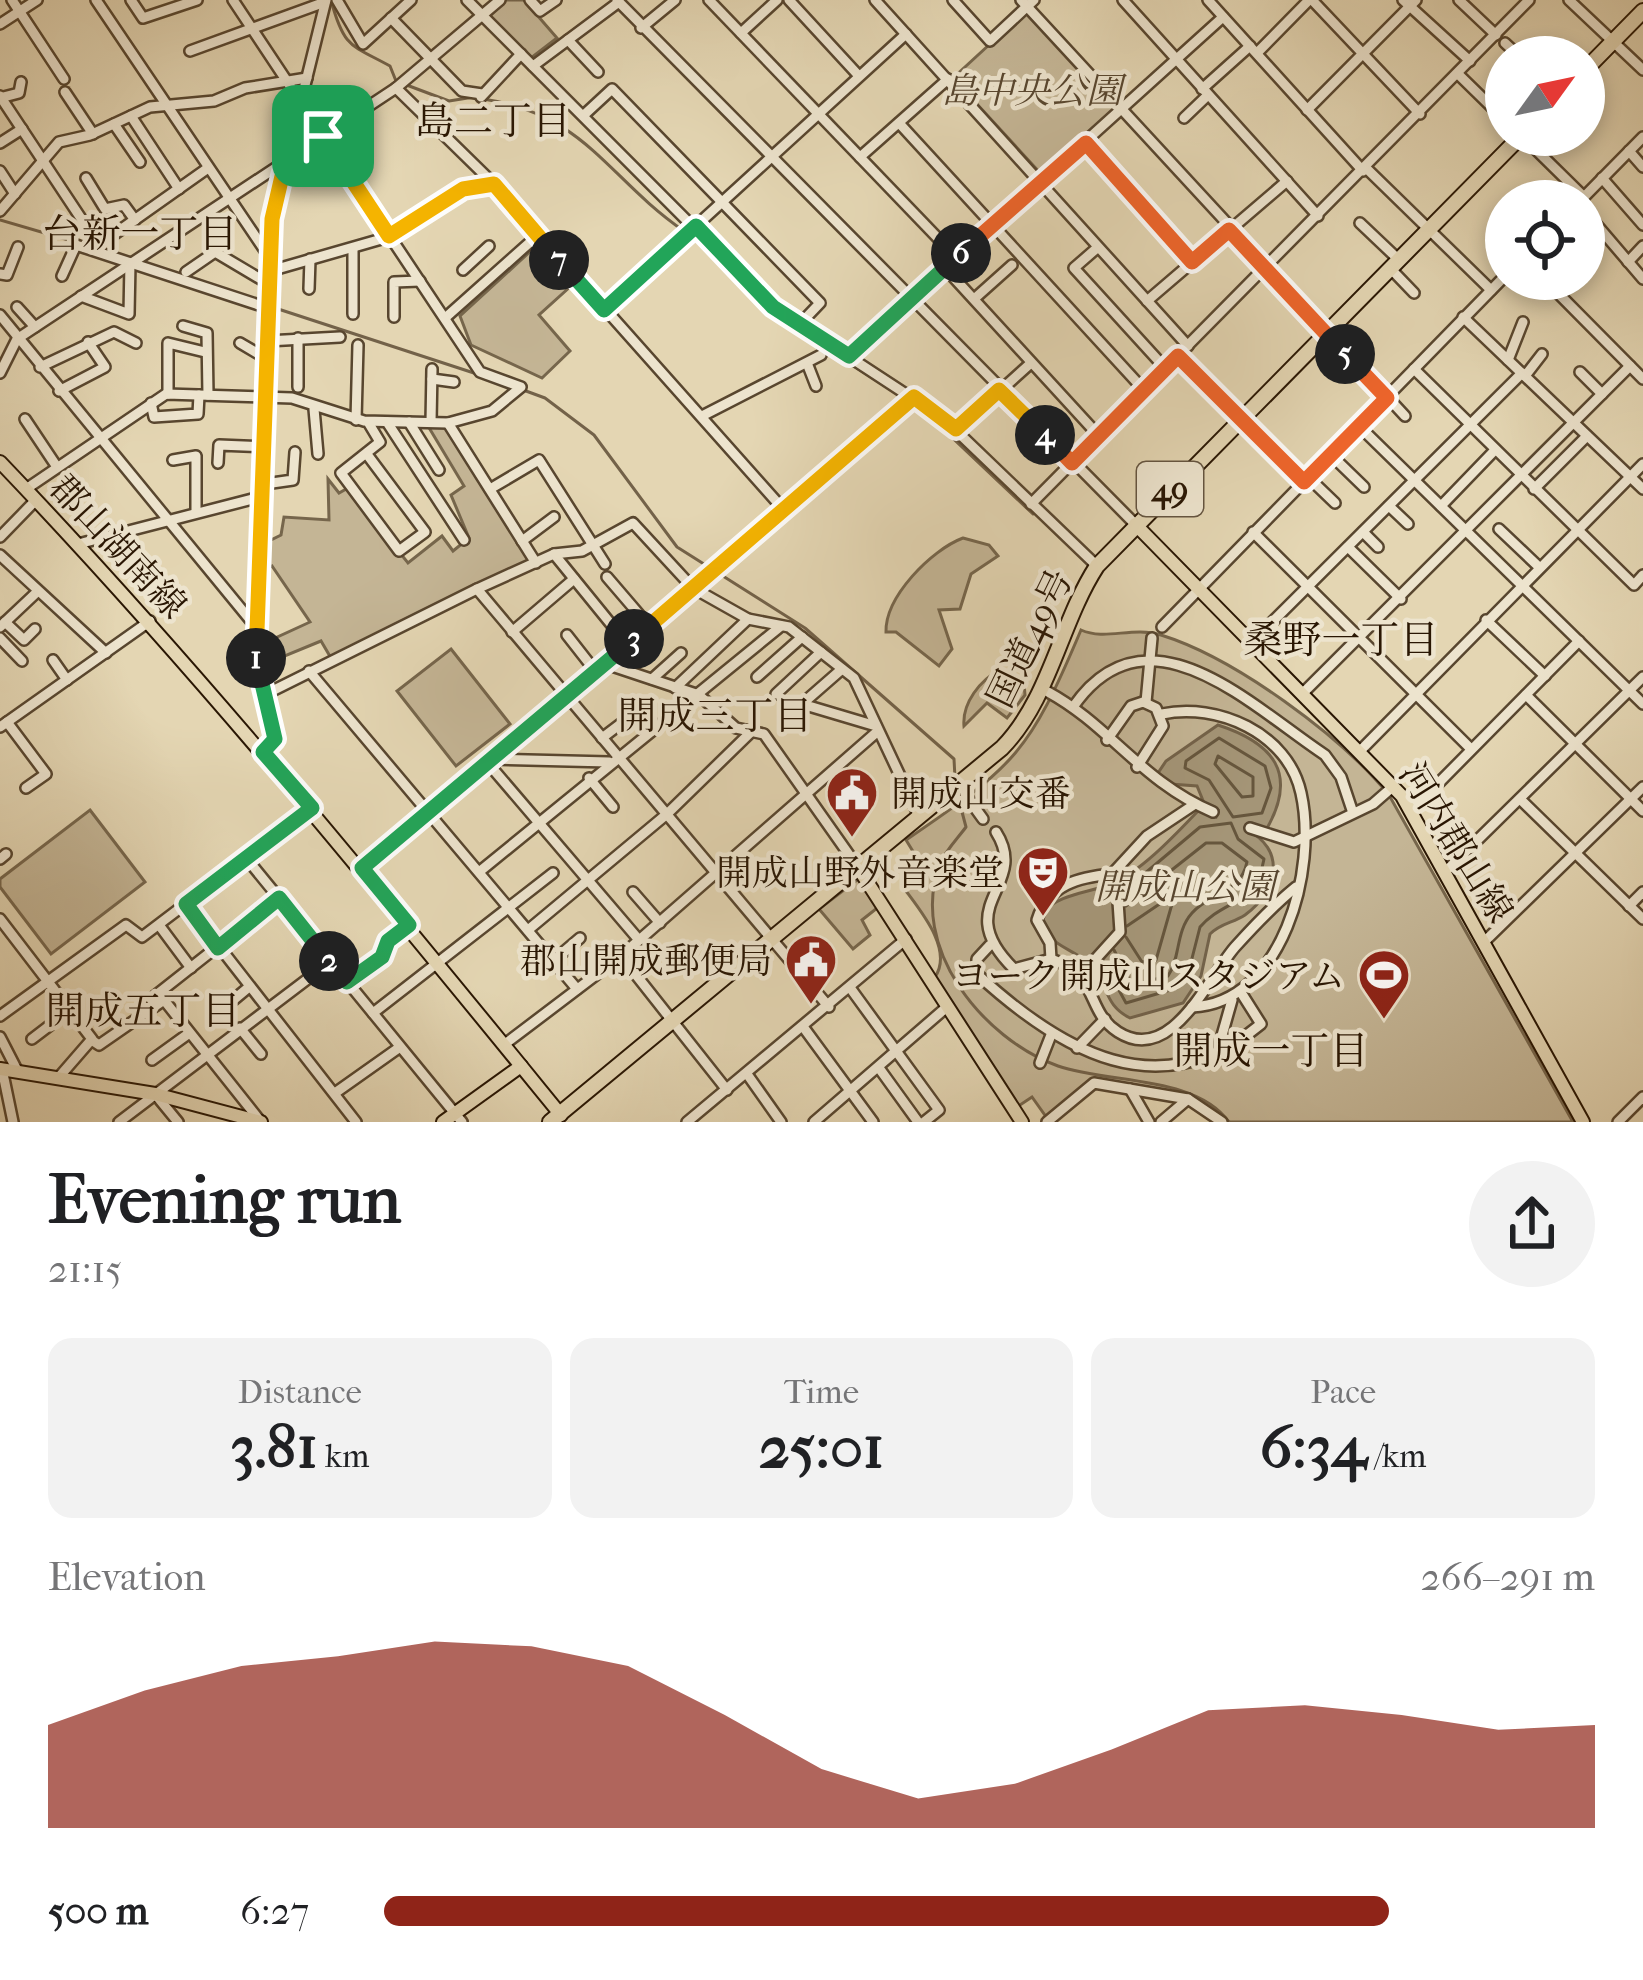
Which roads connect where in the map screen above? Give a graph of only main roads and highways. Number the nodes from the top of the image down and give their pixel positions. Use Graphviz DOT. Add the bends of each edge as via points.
graph roads {
  1 [pos="1643,11"];
  2 [pos="1605,49"];
  3 [pos="1500,156"];
  4 [pos="1,465"];
  5 [pos="1135,524"];
  6 [pos="857,866"];
  7 [pos="521,1066"];
  8 [pos="6,1070"];
  9 [pos="453,1119"];
  10 [pos="241,1120"];
  11 [pos="559,1120"];
  12 [pos="261,1122"];
  13 [pos="1022,1122"];
  14 [pos="1583,1122"];
  1 -- 2 [label="highway"];
  3 -- 5 [label="highway, 国道49号 / 49"];
  4 -- 7 [label="main road, 郡山湖南線" via="312,808"];
  5 -- 6 [label="highway, 国道49号 / 49" via="1097,566 1022,726"];
  5 -- 14 [label="main road, 河内郡山線" via="1411,812"];
  6 -- 11 [label="highway, 国道49号 / 49"];
  6 -- 13 [label="main road"];
  7 -- 9 [label="main road"];
  7 -- 11 [label="main road, 郡山湖南線"];
  8 -- 10 [label="main road" via="155,1094"];
  10 -- 12 [label="main road"];
}
